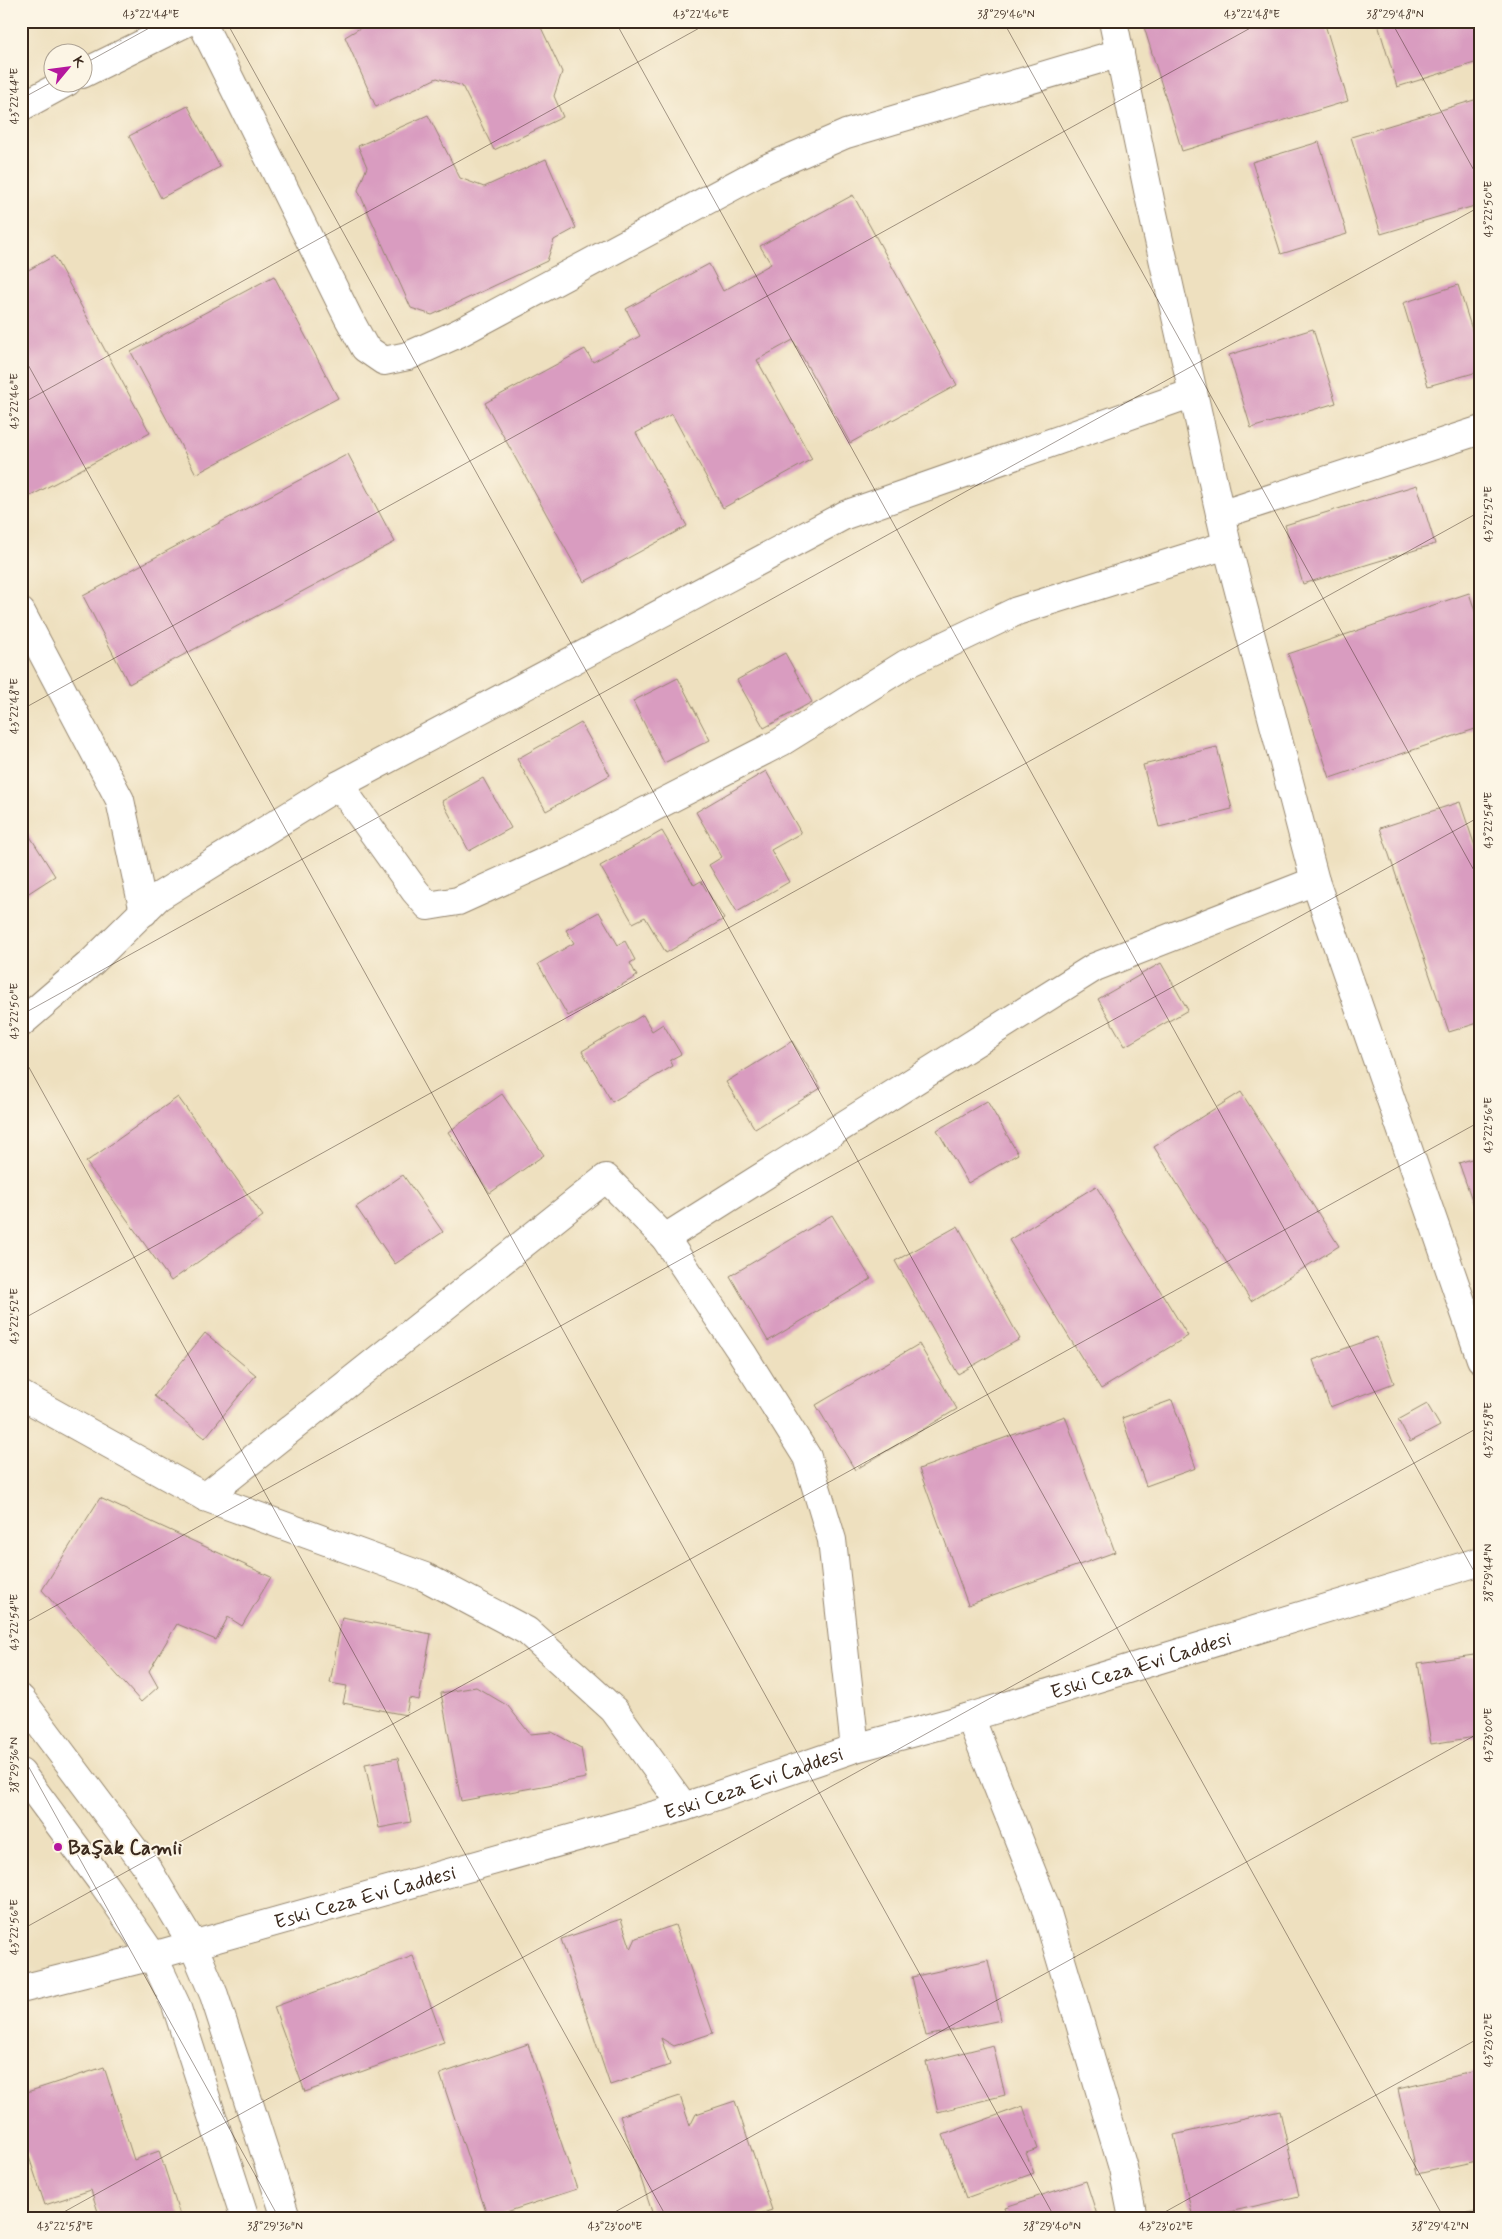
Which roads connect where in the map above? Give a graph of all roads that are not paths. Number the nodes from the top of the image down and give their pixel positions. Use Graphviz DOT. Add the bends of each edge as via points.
graph roads {
  1 [pos="189,21"];
  2 [pos="201,21"];
  3 [pos="1113,21"];
  4 [pos="1120,53"];
  5 [pos="92,69"];
  6 [pos="49,92"];
  7 [pos="21,107"];
  8 [pos="1193,393"];
  9 [pos="1481,430"];
  10 [pos="1220,515"];
  11 [pos="1227,545"];
  12 [pos="21,612"];
  13 [pos="339,785"];
  14 [pos="1315,881"];
  15 [pos="144,912"];
  16 [pos="21,1023"];
  17 [pos="665,1238"];
  18 [pos="1481,1359"];
  19 [pos="21,1395"];
  20 [pos="205,1497"];
  21 [pos="1481,1561"];
  22 [pos="21,1699"];
  23 [pos="970,1717"];
  24 [pos="855,1748"];
  25 [pos="21,1773"];
  26 [pos="684,1807"];
  27 [pos="193,1945"];
  28 [pos="153,1956"];
  29 [pos="21,1989"];
  30 [pos="245,2218"];
  31 [pos="286,2218"];
  32 [pos="1133,2218"];
  1 -- 5 [label="street"];
  2 -- 4 [label="street" via="348,317 365,348 384,361 408,356 459,333 764,169 846,134"];
  3 -- 4 [label="street"];
  4 -- 8 [label="street"];
  6 -- 7 [label="street"];
  8 -- 10 [label="street"];
  8 -- 13 [label="street" via="845,515"];
  9 -- 10 [label="street"];
  10 -- 11 [label="street"];
  11 -- 13 [label="street" via="1017,612 906,664 764,751 566,852 458,901 428,906"];
  11 -- 14 [label="street"];
  12 -- 15 [label="street" via="120,800"];
  13 -- 15 [label="street" via="158,897"];
  14 -- 17 [label="street" via="1095,966"];
  14 -- 18 [label="street"];
  15 -- 16 [label="street"];
  17 -- 20 [label="street" via="606,1178"];
  17 -- 24 [label="street" via="808,1457 832,1540"];
  19 -- 20 [label="street"];
  20 -- 26 [label="street" via="425,1577 527,1631 614,1710"];
  21 -- 23 [label="street, Eski Ceza Evi Caddesi"];
  22 -- 27 [label="street" via="144,1863"];
  23 -- 24 [label="street, Eski Ceza Evi Caddesi"];
  23 -- 32 [label="street" via="1044,1903 1122,2168"];
  24 -- 26 [label="street, Eski Ceza Evi Caddesi"];
  25 -- 28 [label="street"];
  26 -- 27 [label="street, Eski Ceza Evi Caddesi"];
  27 -- 28 [label="street, Eski Ceza Evi Caddesi"];
  27 -- 31 [label="street" via="214,1995"];
  28 -- 29 [label="street, Eski Ceza Evi Caddesi"];
  28 -- 30 [label="street" via="176,2005"];
}
